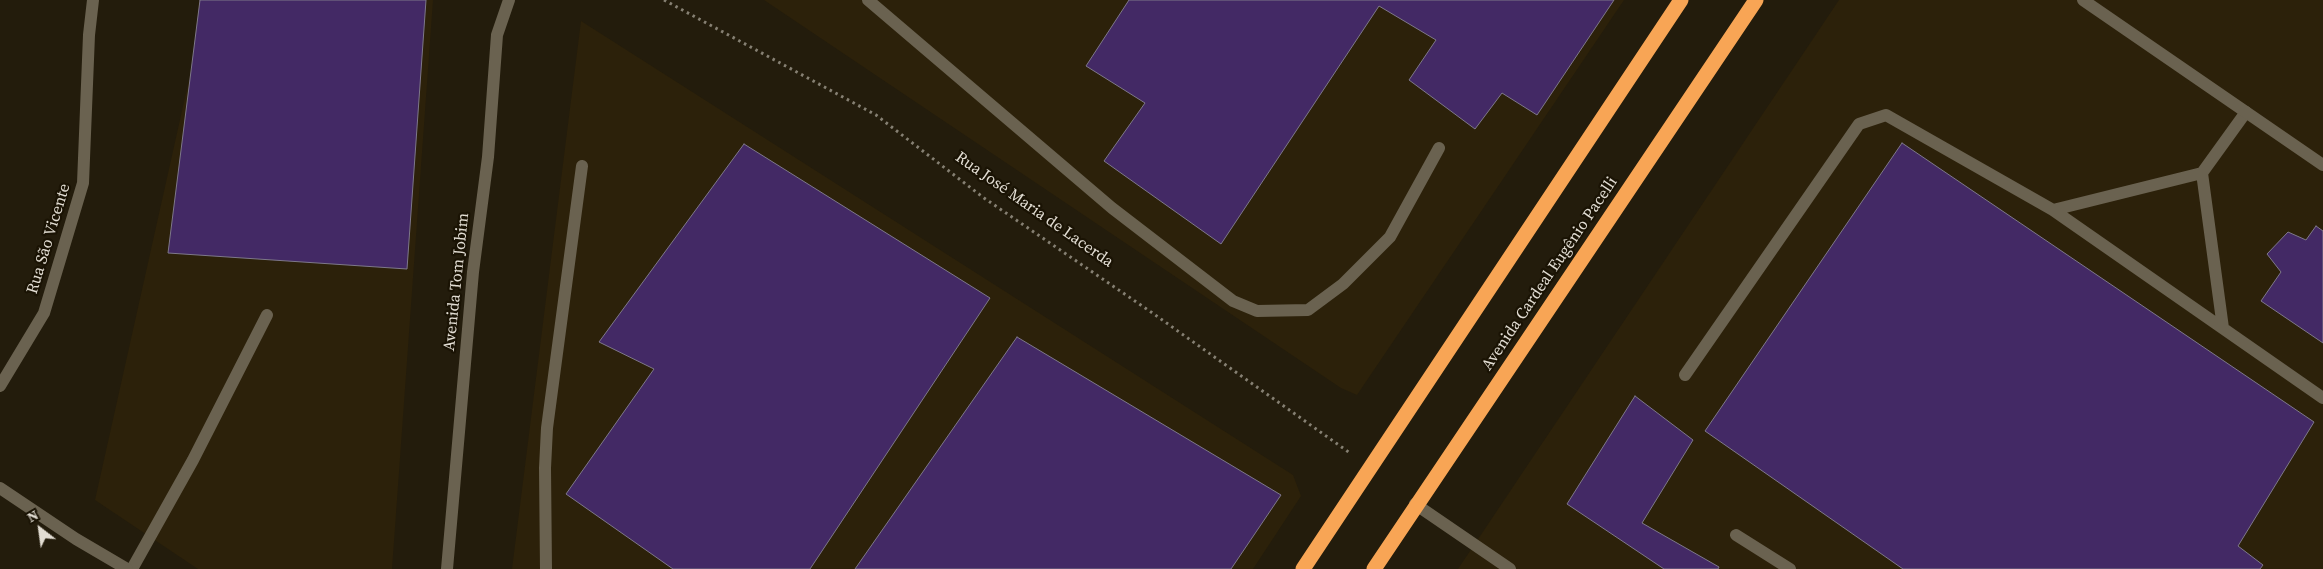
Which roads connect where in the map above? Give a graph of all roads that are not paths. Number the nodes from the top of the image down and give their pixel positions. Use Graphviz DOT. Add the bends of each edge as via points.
graph roads {
  1 [pos="93,0"];
  2 [pos="509,0"];
  3 [pos="868,0"];
  4 [pos="1681,0"];
  5 [pos="1756,0"];
  6 [pos="2083,0"];
  7 [pos="2246,112"];
  8 [pos="1439,148"];
  9 [pos="2323,165"];
  10 [pos="582,166"];
  11 [pos="2202,173"];
  12 [pos="2052,210"];
  13 [pos="267,315"];
  14 [pos="2223,328"];
  15 [pos="1685,375"];
  16 [pos="0,386"];
  17 [pos="2323,398"];
  18 [pos="0,488"];
  19 [pos="1415,504"];
  20 [pos="1736,535"];
  21 [pos="126,569"];
  22 [pos="132,569"];
  23 [pos="447,569"];
  24 [pos="546,569"];
  25 [pos="1303,569"];
  26 [pos="1374,569"];
  27 [pos="1510,569"];
  28 [pos="1790,569"];
  1 -- 16 [label="street, Rua São Vicente" via="83,183 44,313"];
  2 -- 23 [label="street, Avenida Tom Jobim" via="497,35"];
  3 -- 8 [label="street" via="1112,208 1232,301 1257,311 1308,310 1343,284 1390,236"];
  4 -- 25 [label="highway"];
  5 -- 19 [label="highway, Avenida Cardeal Eugênio Pacelli"];
  6 -- 7 [label="street"];
  7 -- 9 [label="street"];
  7 -- 11 [label="street"];
  10 -- 24 [label="street" via="547,428"];
  11 -- 12 [label="street"];
  11 -- 14 [label="street"];
  12 -- 14 [label="street"];
  12 -- 15 [label="street" via="1886,115 1859,124"];
  13 -- 22 [label="street" via="193,460"];
  14 -- 17 [label="street"];
  18 -- 21 [label="street"];
  19 -- 26 [label="highway, Avenida Cardeal Eugênio Pacelli"];
  19 -- 27 [label="street"];
  20 -- 28 [label="street"];
}
